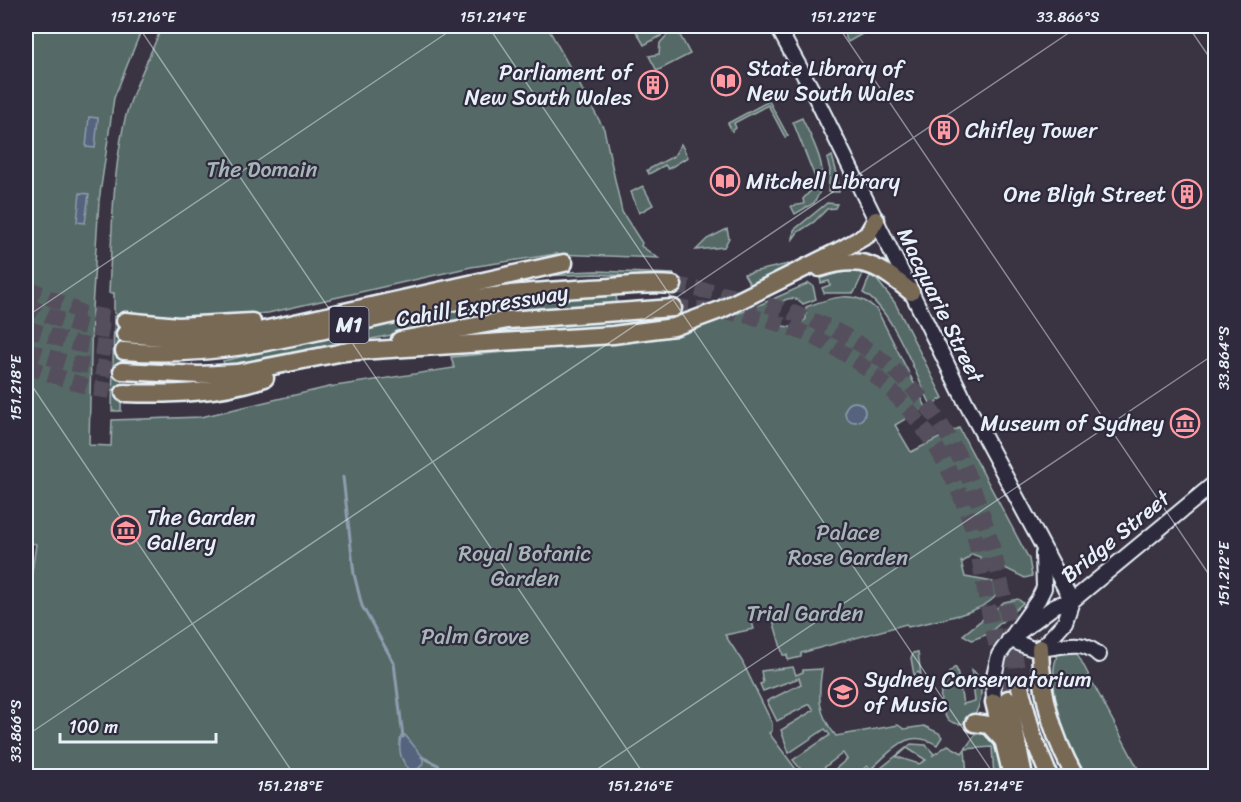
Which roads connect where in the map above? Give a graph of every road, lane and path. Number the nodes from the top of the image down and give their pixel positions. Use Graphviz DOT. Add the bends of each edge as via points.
graph roads {
  1 [pos="777,26"];
  2 [pos="876,220"];
  3 [pos="564,263"];
  4 [pos="536,280"];
  5 [pos="769,285"];
  6 [pos="437,291"];
  7 [pos="911,292"];
  8 [pos="673,308"];
  9 [pos="280,320"];
  10 [pos="125,336"];
  11 [pos="340,353"];
  12 [pos="122,371"];
  13 [pos="124,393"];
  14 [pos="1215,482"];
  15 [pos="1042,545"];
  16 [pos="1072,601"];
  17 [pos="1009,640"];
  18 [pos="1041,648"];
  19 [pos="1100,655"];
  20 [pos="1011,699"];
  21 [pos="974,723"];
  22 [pos="1002,739"];
  23 [pos="1012,777"];
  24 [pos="1024,777"];
  25 [pos="1037,777"];
  26 [pos="1049,777"];
  27 [pos="1061,777"];
  28 [pos="1075,777"];
  1 -- 2 [label="main road, Macquarie Street"];
  2 -- 5 [label="highway" via="866,236"];
  2 -- 7 [label="main road, Macquarie Street"];
  3 -- 6 [label="highway"];
  4 -- 6 [label="highway"];
  4 -- 10 [label="highway" via="417,301 259,338 197,344"];
  4 -- 10 [label="highway, Cahill Expressway / M1" via="607,279 668,284 448,302 263,345 216,352 169,354"];
  5 -- 7 [label="highway" via="835,263 859,261 880,268"];
  5 -- 11 [label="highway" via="699,319 659,331"];
  6 -- 10 [label="highway" via="250,333 186,339"];
  7 -- 15 [label="main road, Macquarie Street"];
  8 -- 11 [label="highway, Cahill Expressway / M1" via="508,320"];
  9 -- 10 [label="highway"];
  11 -- 12 [label="highway, Cahill Expressway / M1" via="226,374"];
  11 -- 13 [label="highway" via="231,388 182,394"];
  14 -- 16 [label="main road, Bridge Street"];
  15 -- 16 [label="main road, Macquarie Street"];
  15 -- 17 [label="main road" via="1044,588"];
  16 -- 17 [label="main road, Bridge Street" via="1056,605"];
  16 -- 18 [label="main road" via="1065,622"];
  17 -- 18 [label="main road"];
  17 -- 20 [label="main road" via="994,669"];
  18 -- 19 [label="main road" via="1074,643 1088,646"];
  18 -- 28 [label="highway" via="1041,682 1047,707"];
  20 -- 22 [label="highway"];
  20 -- 24 [label="highway"];
  20 -- 25 [label="highway"];
  20 -- 26 [label="highway" via="1033,737"];
  20 -- 27 [label="highway"];
  21 -- 22 [label="highway" via="989,725"];
  22 -- 23 [label="highway"];
}
